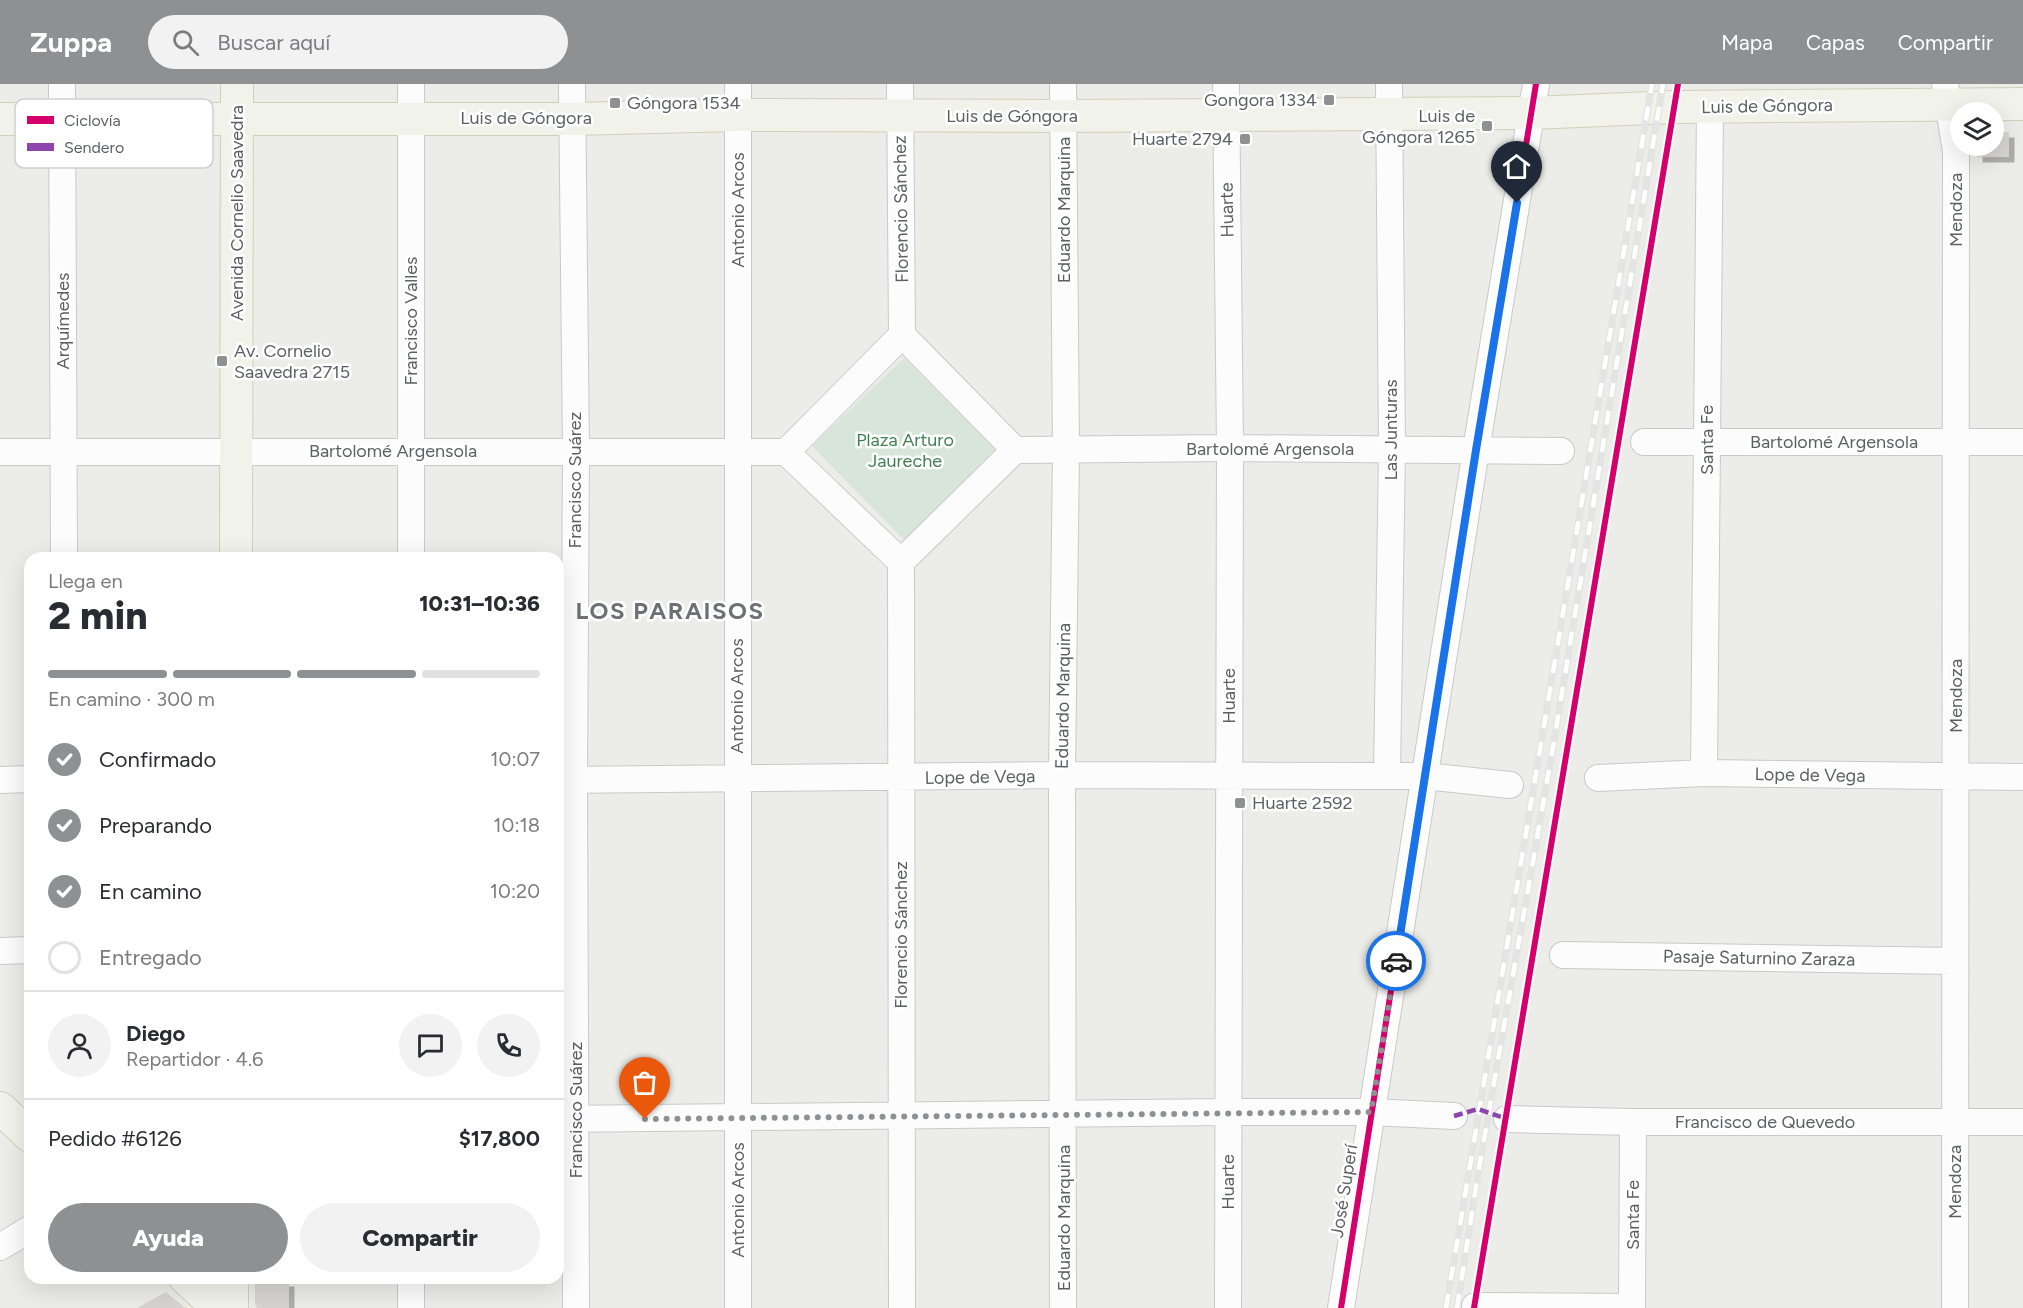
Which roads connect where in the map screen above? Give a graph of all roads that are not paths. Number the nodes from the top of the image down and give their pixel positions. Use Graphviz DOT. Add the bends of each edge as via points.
graph roads {
  1 [pos="237,84"];
  2 [pos="411,84"];
  3 [pos="572,84"];
  4 [pos="738,84"];
  5 [pos="900,84"];
  6 [pos="1063,84"];
  7 [pos="1947,94"];
  8 [pos="1226,99"];
  9 [pos="1389,99"];
  10 [pos="1534,99"];
  11 [pos="2023,104"];
  12 [pos="1710,107"];
  13 [pos="738,115"];
  14 [pos="900,116"];
  15 [pos="1063,116"];
  16 [pos="213,118"];
  17 [pos="237,118"];
  18 [pos="411,118"];
  19 [pos="572,118"];
  20 [pos="62,168"];
  21 [pos="902,335"];
  22 [pos="1644,442"];
  23 [pos="1956,442"];
  24 [pos="2023,442"];
  25 [pos="1707,443"];
  26 [pos="1230,448"];
  27 [pos="1392,449"];
  28 [pos="1015,450"];
  29 [pos="1476,450"];
  30 [pos="236,451"];
  31 [pos="411,451"];
  32 [pos="1066,451"];
  33 [pos="1562,451"];
  34 [pos="0,452"];
  35 [pos="64,452"];
  36 [pos="576,452"];
  37 [pos="737,452"];
  38 [pos="786,452"];
  39 [pos="64,552"];
  40 [pos="236,552"];
  41 [pos="411,552"];
  42 [pos="901,562"];
  43 [pos="1704,773"];
  44 [pos="1062,775"];
  45 [pos="1228,775"];
  46 [pos="1387,776"];
  47 [pos="1425,777"];
  48 [pos="1956,777"];
  49 [pos="2023,777"];
  50 [pos="737,778"];
  51 [pos="901,778"];
  52 [pos="1598,778"];
  53 [pos="24,779"];
  54 [pos="0,780"];
  55 [pos="566,780"];
  56 [pos="1510,785"];
  57 [pos="24,950"];
  58 [pos="0,951"];
  59 [pos="1563,955"];
  60 [pos="1955,961"];
  61 [pos="0,1108"];
  62 [pos="1228,1112"];
  63 [pos="1371,1112"];
  64 [pos="1064,1115"];
  65 [pos="901,1116"];
  66 [pos="1454,1116"];
  67 [pos="737,1118"];
  68 [pos="567,1119"];
  69 [pos="1506,1119"];
  70 [pos="1634,1122"];
  71 [pos="1955,1122"];
  72 [pos="2023,1122"];
  73 [pos="24,1130"];
  74 [pos="24,1232"];
  75 [pos="0,1246"];
  76 [pos="192,1284"];
  77 [pos="232,1284"];
  78 [pos="411,1284"];
  79 [pos="1475,1306"];
  80 [pos="1632,1307"];
  81 [pos="218,1308"];
  82 [pos="232,1308"];
  83 [pos="411,1308"];
  84 [pos="576,1308"];
  85 [pos="738,1308"];
  86 [pos="902,1308"];
  87 [pos="1063,1308"];
  88 [pos="1228,1308"];
  89 [pos="1341,1308"];
  90 [pos="1955,1308"];
  1 -- 17 [label="main road, Avenida Cornelio Saavedra"];
  2 -- 18 [label="street, Francisco Valles"];
  3 -- 19 [label="street, Francisco Suárez"];
  4 -- 13 [label="street, Antonio Arcos"];
  5 -- 14 [label="street, Florencio Sánchez"];
  6 -- 15 [label="street, Eduardo Marquina"];
  7 -- 11 [label="main road, Luis de Góngora"];
  7 -- 12 [label="main road, Luis de Góngora"];
  7 -- 23 [label="street, Mendoza" via="1956,151"];
  8 -- 9 [label="main road, Luis de Góngora"];
  8 -- 15 [label="main road, Luis de Góngora"];
  8 -- 26 [label="street, Huarte"];
  9 -- 10 [label="main road, Luis de Góngora"];
  9 -- 27 [label="street, Las Junturas"];
  10 -- 12 [label="main road, Luis de Góngora"];
  10 -- 29 [label="street, José Superí"];
  12 -- 25 [label="street, Santa Fe"];
  13 -- 14 [label="main road, Luis de Góngora"];
  13 -- 19 [label="main road, Luis de Góngora"];
  13 -- 37 [label="street, Antonio Arcos"];
  14 -- 15 [label="main road, Luis de Góngora"];
  14 -- 21 [label="street, Florencio Sánchez"];
  15 -- 32 [label="street, Eduardo Marquina"];
  16 -- 17 [label="main road, Luis de Góngora"];
  17 -- 18 [label="main road, Luis de Góngora"];
  17 -- 30 [label="main road, Avenida Cornelio Saavedra"];
  18 -- 19 [label="main road, Luis de Góngora"];
  18 -- 31 [label="street, Francisco Valles"];
  19 -- 36 [label="street, Francisco Suárez"];
  20 -- 35 [label="street, Arquímedes"];
  21 -- 28 [label="street"];
  21 -- 38 [label="street"];
  22 -- 25 [label="street, Bartolomé Argensola"];
  23 -- 24 [label="street, Bartolomé Argensola"];
  23 -- 25 [label="street, Bartolomé Argensola"];
  23 -- 48 [label="street, Mendoza"];
  25 -- 43 [label="street, Santa Fe"];
  26 -- 27 [label="street, Bartolomé Argensola"];
  26 -- 32 [label="street, Bartolomé Argensola"];
  26 -- 45 [label="street, Huarte"];
  27 -- 29 [label="street, Bartolomé Argensola"];
  27 -- 46 [label="street, Las Junturas"];
  28 -- 32 [label="street, Bartolomé Argensola"];
  28 -- 42 [label="street"];
  29 -- 33 [label="street, Bartolomé Argensola"];
  29 -- 47 [label="street, José Superí"];
  30 -- 31 [label="street, Bartolomé Argensola"];
  30 -- 35 [label="street, Bartolomé Argensola"];
  30 -- 40 [label="main road, Avenida Cornelio Saavedra"];
  31 -- 36 [label="street, Bartolomé Argensola"];
  31 -- 41 [label="street, Francisco Valles"];
  32 -- 44 [label="street, Eduardo Marquina"];
  34 -- 35 [label="street, Bartolomé Argensola"];
  35 -- 39 [label="street, Arquímedes"];
  36 -- 37 [label="street, Bartolomé Argensola"];
  36 -- 55 [label="street, Francisco Suárez"];
  37 -- 38 [label="street, Bartolomé Argensola"];
  37 -- 50 [label="street, Antonio Arcos"];
  38 -- 42 [label="street"];
  42 -- 51 [label="street, Florencio Sánchez"];
  43 -- 48 [label="street, Lope de Vega"];
  43 -- 52 [label="street, Lope de Vega"];
  44 -- 45 [label="street, Lope de Vega"];
  44 -- 51 [label="street, Lope de Vega"];
  44 -- 64 [label="street, Eduardo Marquina"];
  45 -- 46 [label="street, Lope de Vega"];
  45 -- 62 [label="street, Huarte"];
  46 -- 47 [label="street, Lope de Vega"];
  47 -- 56 [label="street, Lope de Vega"];
  47 -- 63 [label="street, José Superí"];
  48 -- 49 [label="street, Lope de Vega"];
  48 -- 60 [label="street, Mendoza"];
  50 -- 51 [label="street, Lope de Vega"];
  50 -- 55 [label="street, Lope de Vega"];
  50 -- 67 [label="street, Antonio Arcos"];
  51 -- 65 [label="street, Florencio Sánchez"];
  53 -- 54 [label="street"];
  55 -- 68 [label="street, Francisco Suárez"];
  57 -- 58 [label="street"];
  59 -- 60 [label="street, Pasaje Saturnino Zaraza"];
  60 -- 71 [label="street, Mendoza"];
  61 -- 73 [label="main road"];
  62 -- 63 [label="street"];
  62 -- 64 [label="street"];
  62 -- 88 [label="street, Huarte"];
  63 -- 66 [label="street"];
  63 -- 89 [label="street, José Superí"];
  64 -- 65 [label="street"];
  64 -- 87 [label="street, Eduardo Marquina"];
  65 -- 67 [label="street"];
  65 -- 86 [label="street, Florencio Sánchez"];
  67 -- 68 [label="street"];
  67 -- 85 [label="street, Antonio Arcos"];
  68 -- 84 [label="street, Francisco Suárez"];
  69 -- 70 [label="street, Francisco de Quevedo"];
  70 -- 71 [label="street, Francisco de Quevedo"];
  70 -- 80 [label="street, Santa Fe"];
  71 -- 72 [label="street, Francisco de Quevedo"];
  71 -- 90 [label="street, Mendoza"];
  74 -- 75 [label="street"];
  76 -- 81 [label="main road"];
  77 -- 82 [label="main road"];
  78 -- 83 [label="street"];
  79 -- 80 [label="street"];
}
